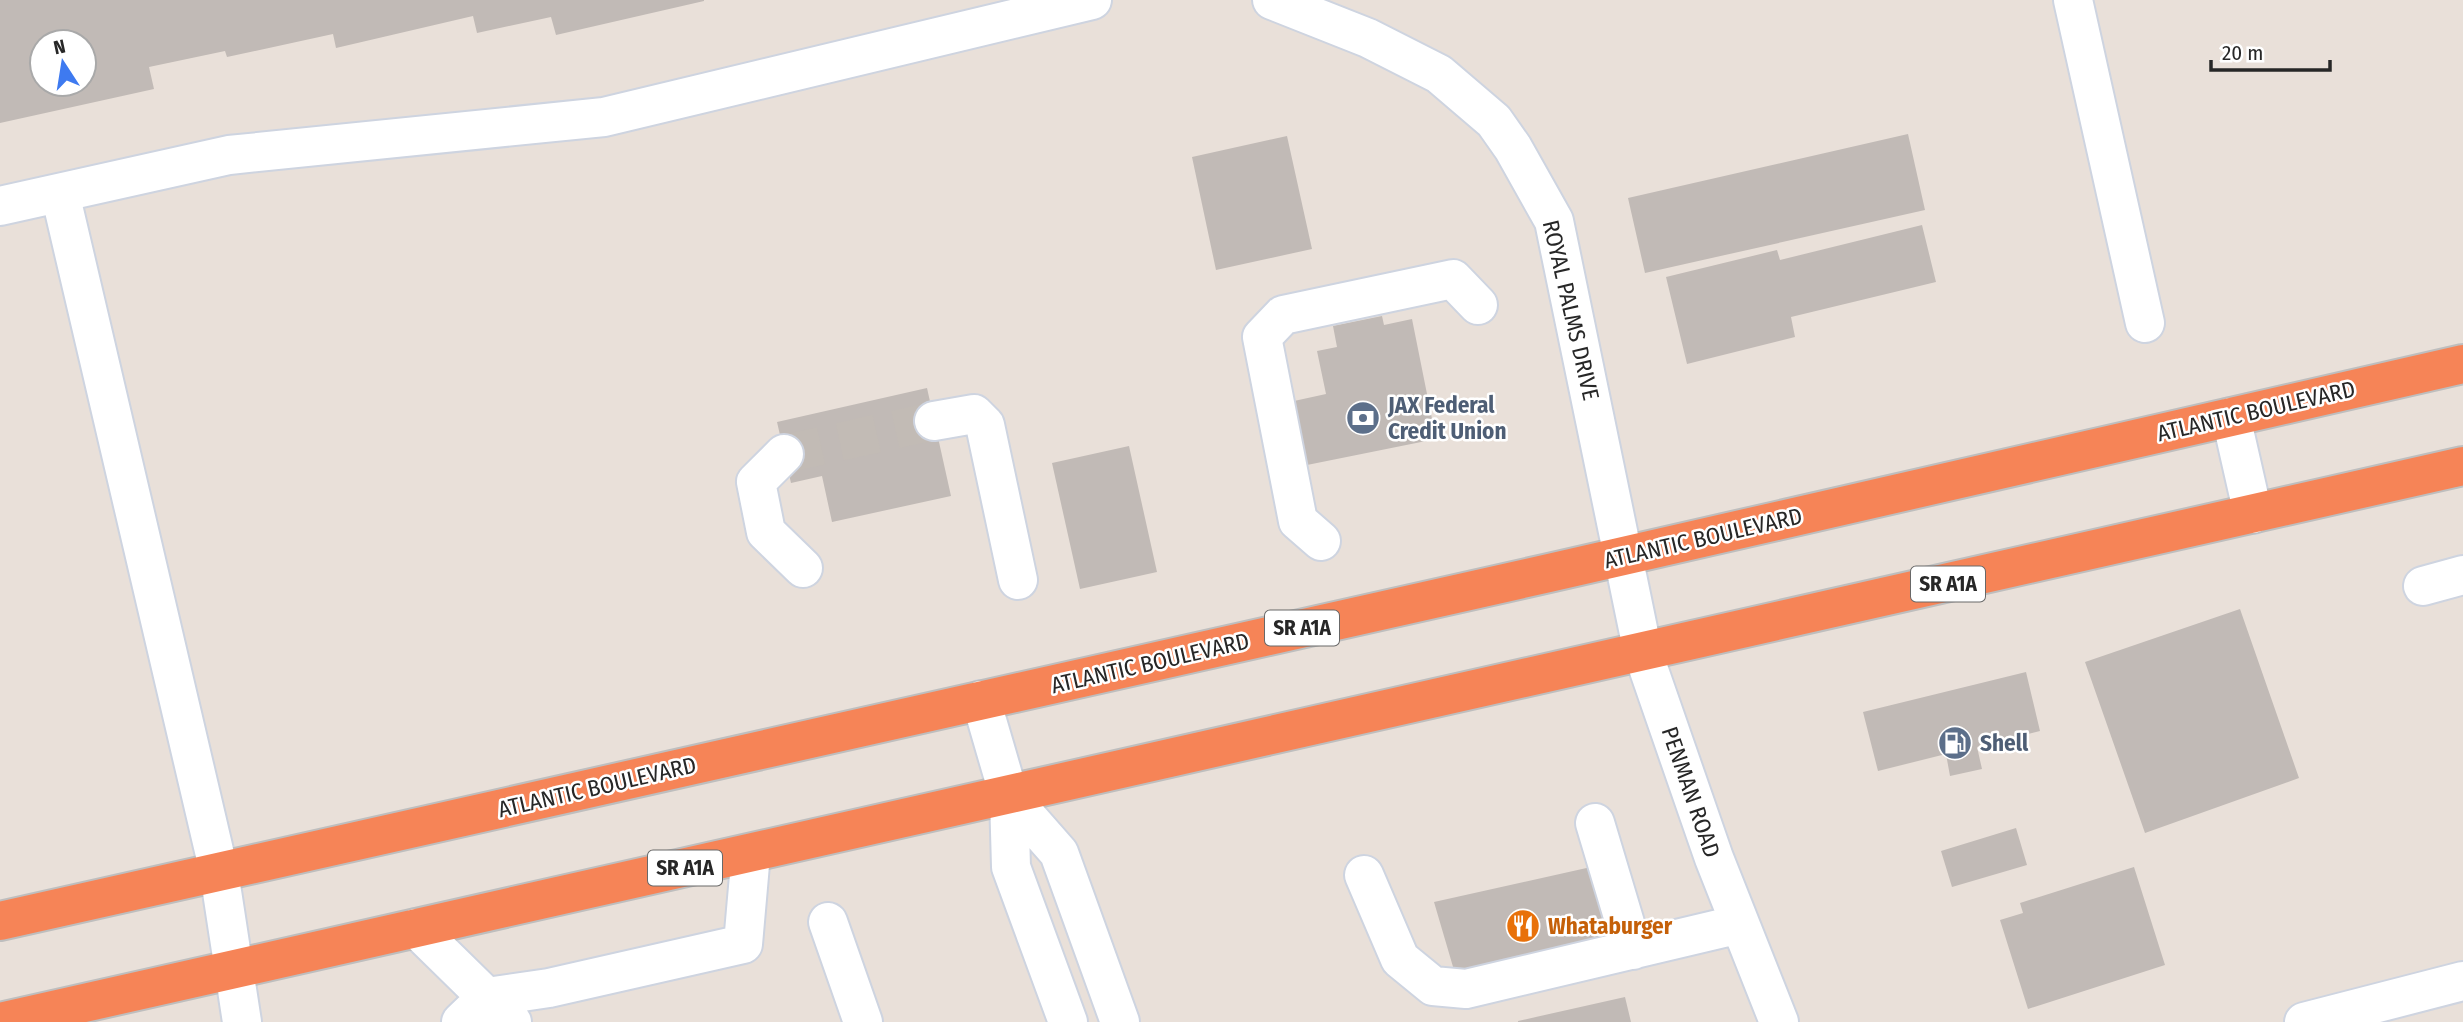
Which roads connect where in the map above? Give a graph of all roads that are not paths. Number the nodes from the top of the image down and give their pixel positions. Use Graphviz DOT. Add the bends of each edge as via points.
graph roads {
  1 [pos="1092,0"];
  2 [pos="1272,0"];
  3 [pos="2073,0"];
  4 [pos="60,193"];
  5 [pos="0,206"];
  6 [pos="1478,304"];
  7 [pos="2145,323"];
  8 [pos="2463,364"];
  9 [pos="2231,417"];
  10 [pos="934,421"];
  11 [pos="784,454"];
  12 [pos="2463,466"];
  13 [pos="2253,514"];
  14 [pos="1321,541"];
  15 [pos="1624,556"];
  16 [pos="803,568"];
  17 [pos="2463,575"];
  18 [pos="1018,580"];
  19 [pos="2423,586"];
  20 [pos="1643,653"];
  21 [pos="981,700"];
  22 [pos="1009,796"];
  23 [pos="1595,822"];
  24 [pos="751,853"];
  25 [pos="219,872"];
  26 [pos="1364,875"];
  27 [pos="0,921"];
  28 [pos="828,922"];
  29 [pos="1740,924"];
  30 [pos="416,928"];
  31 [pos="1633,950"];
  32 [pos="232,969"];
  33 [pos="2463,981"];
  34 [pos="486,1014"];
  35 [pos="0,1022"];
  36 [pos="242,1022"];
  37 [pos="863,1022"];
  38 [pos="1068,1022"];
  39 [pos="1120,1022"];
  40 [pos="1779,1022"];
  41 [pos="2304,1022"];
  1 -- 4 [label="street" via="604,117 229,155"];
  2 -- 15 [label="street, ROYAL PALMS DRIVE" via="1368,38 1439,74 1494,121 1513,148 1554,221"];
  3 -- 7 [label="street"];
  4 -- 5 [label="street"];
  4 -- 25 [label="street"];
  6 -- 14 [label="street" via="1453,279 1283,315 1262,337 1298,521"];
  8 -- 9 [label="highway, ATLANTIC BOULEVARD / SR A1A"];
  9 -- 13 [label="street"];
  9 -- 15 [label="highway, ATLANTIC BOULEVARD / SR A1A"];
  10 -- 18 [label="street" via="974,414 985,425"];
  11 -- 16 [label="street" via="756,482 766,532"];
  12 -- 13 [label="highway, SR A1A"];
  13 -- 20 [label="highway, SR A1A"];
  15 -- 20 [label="street, PENMAN ROAD"];
  15 -- 21 [label="highway, ATLANTIC BOULEVARD / SR A1A"];
  17 -- 19 [label="street"];
  20 -- 22 [label="highway, SR A1A"];
  20 -- 29 [label="street, PENMAN ROAD"];
  21 -- 22 [label="street"];
  21 -- 25 [label="highway, ATLANTIC BOULEVARD / SR A1A"];
  22 -- 24 [label="highway, SR A1A"];
  22 -- 38 [label="street" via="1011,867"];
  22 -- 39 [label="street" via="1059,853"];
  23 -- 31 [label="street"];
  24 -- 30 [label="highway, SR A1A"];
  24 -- 34 [label="street" via="743,944 549,988"];
  25 -- 27 [label="highway, ATLANTIC BOULEVARD / SR A1A"];
  25 -- 32 [label="street"];
  26 -- 31 [label="street" via="1400,959 1433,986 1466,989"];
  28 -- 37 [label="street"];
  29 -- 31 [label="street"];
  29 -- 40 [label="street, PENMAN ROAD"];
  30 -- 32 [label="highway, SR A1A"];
  30 -- 34 [label="street"];
  32 -- 35 [label="highway, SR A1A"];
  32 -- 36 [label="street"];
  33 -- 41 [label="street"];
}
